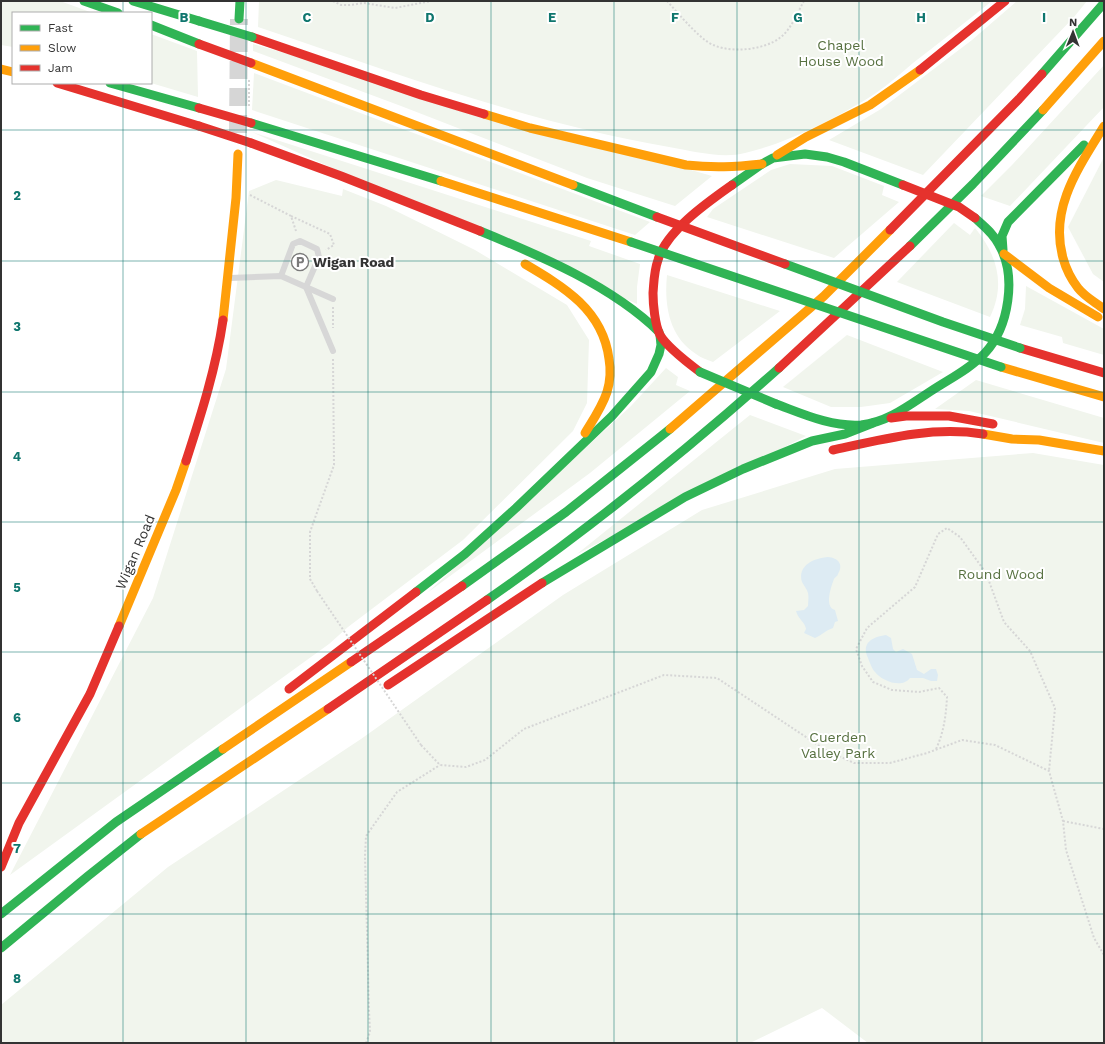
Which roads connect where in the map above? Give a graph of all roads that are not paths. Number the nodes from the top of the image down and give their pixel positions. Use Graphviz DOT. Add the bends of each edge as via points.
graph roads {
  1 [pos="84,1"];
  2 [pos="134,1"];
  3 [pos="240,1"];
  4 [pos="1005,1"];
  5 [pos="1104,3"];
  6 [pos="115,12"];
  7 [pos="239,19"];
  8 [pos="152,25"];
  9 [pos="1104,42"];
  10 [pos="1,69"];
  11 [pos="12,72"];
  12 [pos="60,84"];
  13 [pos="114,84"];
  14 [pos="1104,126"];
  15 [pos="238,154"];
  16 [pos="773,158"];
  17 [pos="762,164"];
  18 [pos="437,214"];
  19 [pos="489,245"];
  20 [pos="1003,252"];
  21 [pos="515,258"];
  22 [pos="281,276"];
  23 [pos="229,278"];
  24 [pos="306,287"];
  25 [pos="333,299"];
  26 [pos="1104,309"];
  27 [pos="1104,320"];
  28 [pos="660,334"];
  29 [pos="333,351"];
  30 [pos="1104,373"];
  31 [pos="1104,397"];
  32 [pos="884,419"];
  33 [pos="873,423"];
  34 [pos="1039,440"];
  35 [pos="1104,451"];
  36 [pos="826,452"];
  37 [pos="570,457"];
  38 [pos="726,487"];
  39 [pos="638,525"];
  40 [pos="383,688"];
  41 [pos="284,693"];
  42 [pos="247,722"];
  43 [pos="276,755"];
  44 [pos="219,782"];
  45 [pos="116,822"];
  46 [pos="1,867"];
  47 [pos="1,914"];
  48 [pos="1,948"];
  1 -- 6 [label="main road"];
  2 -- 17 [label="main road, bridge" via="530,128 686,165 712,168"];
  3 -- 7 [label="main road"];
  4 -- 16 [label="main road" via="942,54 893,90 868,106 797,142"];
  5 -- 45 [label="main road" via="1019,99 824,296 660,438 496,563"];
  8 -- 30 [label="main road, bridge" via="928,317"];
  9 -- 44 [label="main road" via="959,200 756,390 651,477 529,570 420,647"];
  10 -- 11 [label="main road"];
  12 -- 18 [label="main road, bridge" via="251,143"];
  13 -- 31 [label="main road, bridge" via="398,167 631,242 1001,367"];
  14 -- 20 [label="main road" via="1008,222 1002,236"];
  14 -- 26 [label="main road" via="1068,188 1059,219 1060,250 1069,273 1084,294"];
  15 -- 23 [label="main road, Wigan Road"];
  16 -- 17 [label="main road"];
  16 -- 20 [label="main road, bridge" via="805,154 827,157 958,207 995,238"];
  17 -- 28 [label="main road" via="716,196 670,237 658,258 654,275 653,302"];
  18 -- 19 [label="main road"];
  18 -- 28 [label="main road" via="492,235 597,286 647,319"];
  20 -- 27 [label="main road" via="1025,273"];
  20 -- 32 [label="main road" via="1009,278 1008,302 1001,325 987,351 954,376"];
  21 -- 37 [label="main road" via="552,279 578,300 596,319 607,343 610,377 606,395"];
  22 -- 23 [label="lane"];
  22 -- 24 [label="lane"];
  22 -- 24 [label="lane" via="293,244 300,241 317,249 319,257"];
  23 -- 46 [label="main road, Wigan Road" via="213,369 176,490 90,694 19,823"];
  24 -- 25 [label="lane"];
  24 -- 29 [label="lane"];
  28 -- 33 [label="main road, bridge" via="676,353 700,372 776,404 834,424"];
  28 -- 37 [label="main road" via="659,354 651,372 612,416"];
  32 -- 33 [label="main road"];
  32 -- 34 [label="main road" via="949,416 1008,428"];
  33 -- 39 [label="main road" via="845,434 812,441 743,469 685,497"];
  34 -- 35 [label="main road"];
  34 -- 36 [label="main road" via="1012,440 975,433 931,432 900,434"];
  37 -- 41 [label="main road" via="465,554"];
  38 -- 39 [label="main road"];
  39 -- 40 [label="main road" via="552,577"];
  42 -- 45 [label="main road"];
  43 -- 44 [label="main road"];
  44 -- 48 [label="main road" via="143,833"];
  45 -- 47 [label="main road"];
}
